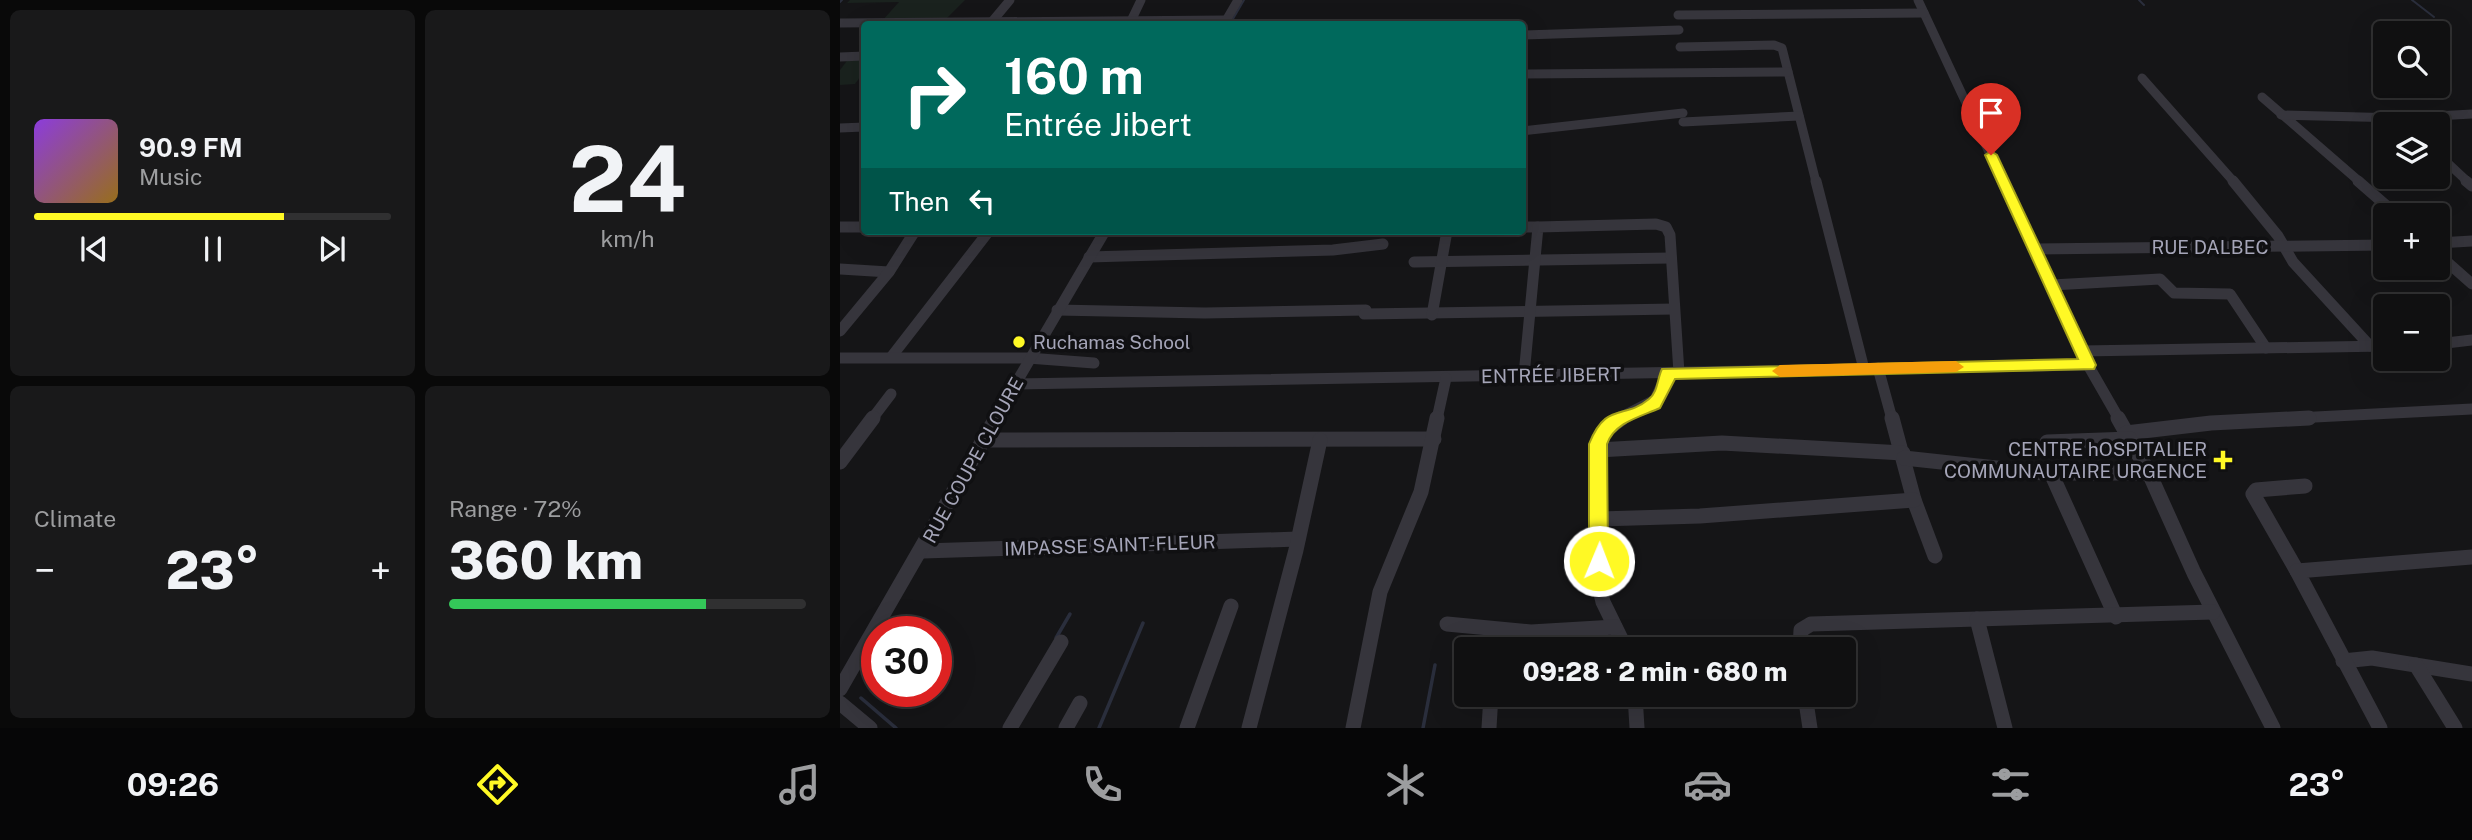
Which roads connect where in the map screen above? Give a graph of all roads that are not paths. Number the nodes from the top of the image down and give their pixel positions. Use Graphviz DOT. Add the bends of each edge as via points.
graph roads {
  1 [pos="1010,0"];
  2 [pos="1141,0"];
  3 [pos="1238,0"];
  4 [pos="1921,6"];
  5 [pos="1678,15"];
  6 [pos="992,21"];
  7 [pos="1131,21"];
  8 [pos="1226,21"];
  9 [pos="840,23"];
  10 [pos="861,23"];
  11 [pos="1679,30"];
  12 [pos="1526,35"];
  13 [pos="1680,47"];
  14 [pos="861,56"];
  15 [pos="840,57"];
  16 [pos="1788,72"];
  17 [pos="1526,74"];
  18 [pos="2142,78"];
  19 [pos="2263,97"];
  20 [pos="2472,114"];
  21 [pos="2281,115"];
  22 [pos="1799,116"];
  23 [pos="2450,116"];
  24 [pos="2373,120"];
  25 [pos="840,128"];
  26 [pos="860,128"];
  27 [pos="1526,131"];
  28 [pos="2450,165"];
  29 [pos="2472,186"];
  30 [pos="2384,203"];
  31 [pos="840,227"];
  32 [pos="861,227"];
  33 [pos="1526,227"];
  34 [pos="1538,227"];
  35 [pos="912,235"];
  36 [pos="986,235"];
  37 [pos="1103,235"];
  38 [pos="1446,235"];
  39 [pos="2472,241"];
  40 [pos="2450,242"];
  41 [pos="1383,243"];
  42 [pos="2373,245"];
  43 [pos="2283,247"];
  44 [pos="2036,249"];
  45 [pos="1089,257"];
  46 [pos="1671,258"];
  47 [pos="1414,262"];
  48 [pos="1442,262"];
  49 [pos="1534,262"];
  50 [pos="2450,265"];
  51 [pos="840,269"];
  52 [pos="889,272"];
  53 [pos="2472,284"];
  54 [pos="2052,285"];
  55 [pos="1674,309"];
  56 [pos="1057,310"];
  57 [pos="1365,312"];
  58 [pos="1530,312"];
  59 [pos="1432,315"];
  60 [pos="840,331"];
  61 [pos="2472,340"];
  62 [pos="2450,343"];
  63 [pos="2370,346"];
  64 [pos="2266,348"];
  65 [pos="2082,351"];
  66 [pos="892,356"];
  67 [pos="840,358"];
  68 [pos="1028,358"];
  69 [pos="1094,363"];
  70 [pos="2088,365"];
  71 [pos="1878,368"];
  72 [pos="1864,369"];
  73 [pos="1673,373"];
  74 [pos="1524,376"];
  75 [pos="1446,378"];
  76 [pos="1014,384"];
  77 [pos="891,394"];
  78 [pos="2472,409"];
  79 [pos="2128,436"];
  80 [pos="1434,439"];
  81 [pos="986,440"];
  82 [pos="1320,440"];
  83 [pos="2047,442"];
  84 [pos="1598,450"];
  85 [pos="1904,456"];
  86 [pos="840,462"];
  87 [pos="2051,473"];
  88 [pos="2149,473"];
  89 [pos="2305,486"];
  90 [pos="1914,500"];
  91 [pos="1600,519"];
  92 [pos="1298,539"];
  93 [pos="923,551"];
  94 [pos="1935,556"];
  95 [pos="2472,558"];
  96 [pos="2297,571"];
  97 [pos="1231,606"];
  98 [pos="2213,612"];
  99 [pos="2116,617"];
  100 [pos="1977,619"];
  101 [pos="1447,624"];
  102 [pos="1615,626"];
  103 [pos="1620,637"];
  104 [pos="1801,637"];
  105 [pos="1061,642"];
  106 [pos="2343,661"];
  107 [pos="2416,665"];
  108 [pos="2472,674"];
  109 [pos="840,689"];
  110 [pos="840,703"];
  111 [pos="1080,703"];
  112 [pos="1490,707"];
  113 [pos="1636,707"];
  114 [pos="1807,707"];
  115 [pos="870,728"];
  116 [pos="1010,728"];
  117 [pos="1066,728"];
  118 [pos="1187,728"];
  119 [pos="1249,728"];
  120 [pos="1353,728"];
  121 [pos="1489,728"];
  122 [pos="1637,728"];
  123 [pos="1811,728"];
  124 [pos="2004,728"];
  125 [pos="2273,728"];
  126 [pos="2379,728"];
  127 [pos="2455,728"];
  1 -- 6 [label="street"];
  2 -- 7 [label="street"];
  3 -- 8 [label="street"];
  4 -- 5 [label="street"];
  4 -- 44 [label="street"];
  9 -- 10 [label="street"];
  11 -- 12 [label="street"];
  13 -- 16 [label="street" via="1778,45"];
  14 -- 15 [label="street"];
  16 -- 17 [label="street"];
  16 -- 22 [label="street"];
  18 -- 43 [label="street" via="2208,150"];
  19 -- 21 [label="street"];
  20 -- 23 [label="street"];
  21 -- 24 [label="street"];
  21 -- 30 [label="street"];
  22 -- 27 [label="street" via="1683,118"];
  22 -- 72 [label="street"];
  25 -- 26 [label="street"];
  28 -- 29 [label="street"];
  31 -- 32 [label="street"];
  33 -- 34 [label="street"];
  34 -- 46 [label="street" via="1663,225 1670,235"];
  34 -- 49 [label="street"];
  35 -- 52 [label="street"];
  36 -- 66 [label="street"];
  37 -- 45 [label="street, RUE COUPE CLOURE"];
  38 -- 48 [label="street"];
  39 -- 40 [label="street"];
  41 -- 45 [label="street" via="1333,250"];
  42 -- 43 [label="street, RUE DALBEC"];
  43 -- 44 [label="street, RUE DALBEC"];
  43 -- 63 [label="street"];
  44 -- 54 [label="street"];
  45 -- 56 [label="street, RUE COUPE CLOURE"];
  46 -- 49 [label="street"];
  46 -- 55 [label="street"];
  47 -- 48 [label="street"];
  48 -- 49 [label="street"];
  48 -- 59 [label="street"];
  49 -- 58 [label="street"];
  50 -- 53 [label="street"];
  51 -- 52 [label="street"];
  52 -- 60 [label="street"];
  54 -- 64 [label="street" via="2160,279 2174,293 2233,296"];
  54 -- 65 [label="street"];
  55 -- 58 [label="street"];
  55 -- 73 [label="street"];
  56 -- 57 [label="street"];
  56 -- 68 [label="street, RUE COUPE CLOURE"];
  57 -- 59 [label="street"];
  58 -- 59 [label="street"];
  58 -- 74 [label="street"];
  61 -- 62 [label="street"];
  63 -- 64 [label="street"];
  64 -- 65 [label="street"];
  65 -- 70 [label="street"];
  66 -- 67 [label="street"];
  66 -- 68 [label="street"];
  68 -- 69 [label="street"];
  68 -- 76 [label="street, RUE COUPE CLOURE"];
  70 -- 71 [label="street, ENTRÉE JIBERT"];
  70 -- 79 [label="street"];
  71 -- 72 [label="street, ENTRÉE JIBERT"];
  71 -- 85 [label="street"];
  72 -- 73 [label="street, ENTRÉE JIBERT"];
  73 -- 74 [label="street, ENTRÉE JIBERT"];
  73 -- 84 [label="street" via="1655,404 1603,431"];
  74 -- 75 [label="street, ENTRÉE JIBERT"];
  75 -- 76 [label="street, ENTRÉE JIBERT"];
  75 -- 80 [label="street"];
  76 -- 81 [label="street, RUE COUPE CLOURE"];
  77 -- 86 [label="street"];
  78 -- 79 [label="street" via="2211,423"];
  79 -- 83 [label="street"];
  79 -- 88 [label="street"];
  80 -- 82 [label="street"];
  80 -- 120 [label="street" via="1421,492 1380,592"];
  81 -- 82 [label="street"];
  81 -- 93 [label="street, RUE COUPE CLOURE"];
  82 -- 92 [label="street"];
  84 -- 85 [label="street" via="1722,443"];
  84 -- 91 [label="street"];
  85 -- 87 [label="street"];
  85 -- 90 [label="street"];
  87 -- 88 [label="street"];
  87 -- 99 [label="street"];
  88 -- 98 [label="street"];
  89 -- 96 [label="street" via="2256,489 2253,494"];
  90 -- 91 [label="street"];
  90 -- 94 [label="street"];
  91 -- 102 [label="street" via="1598,581"];
  92 -- 93 [label="street, IMPASSE SAINT-FLEUR"];
  92 -- 119 [label="street"];
  93 -- 109 [label="street, RUE COUPE CLOURE"];
  95 -- 96 [label="street"];
  96 -- 106 [label="street"];
  97 -- 118 [label="street"];
  98 -- 99 [label="street"];
  98 -- 125 [label="street"];
  99 -- 100 [label="street"];
  100 -- 104 [label="street" via="1811,624 1801,630"];
  100 -- 124 [label="street"];
  101 -- 102 [label="street" via="1507,633 1559,634"];
  102 -- 103 [label="street"];
  105 -- 116 [label="street"];
  106 -- 107 [label="street" via="2372,659"];
  106 -- 126 [label="street"];
  107 -- 108 [label="street"];
  107 -- 127 [label="street"];
  110 -- 115 [label="street"];
  111 -- 117 [label="street"];
  112 -- 121 [label="street"];
  113 -- 122 [label="street"];
  114 -- 123 [label="street"];
}
